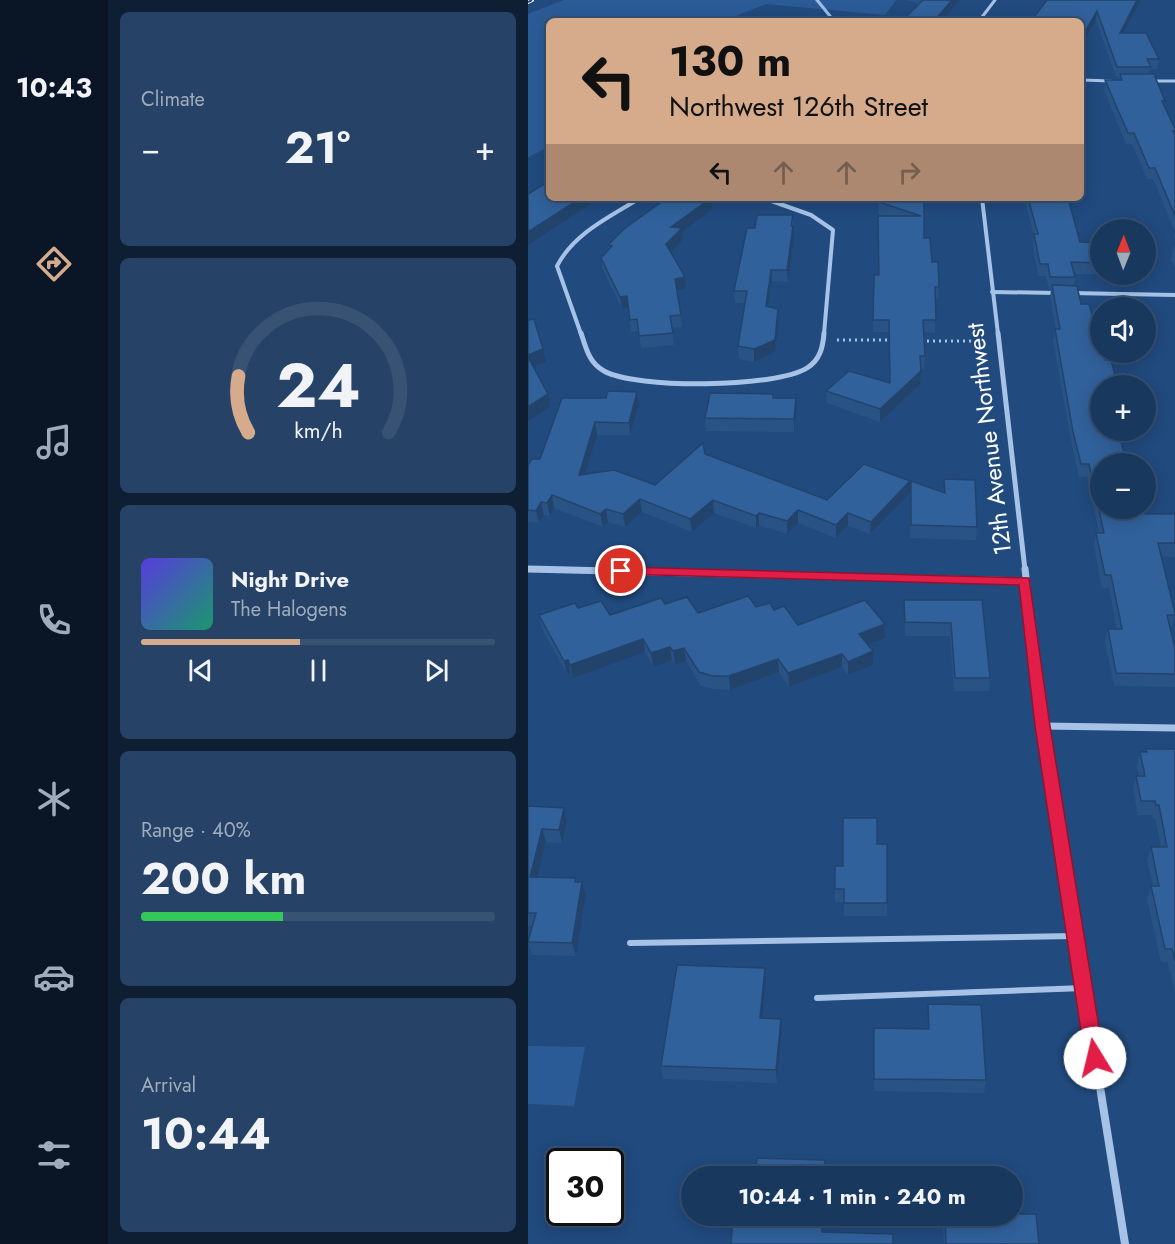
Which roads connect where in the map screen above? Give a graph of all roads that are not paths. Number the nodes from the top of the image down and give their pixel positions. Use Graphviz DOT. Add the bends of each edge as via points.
graph roads {
  1 [pos="995,0"];
  2 [pos="981,18"];
  3 [pos="1084,80"];
  4 [pos="1117,81"];
  5 [pos="1140,81"];
  6 [pos="1175,81"];
  7 [pos="635,201"];
  8 [pos="771,201"];
  9 [pos="982,201"];
  10 [pos="992,292"];
  11 [pos="1175,295"];
  12 [pos="528,569"];
  13 [pos="1025,581"];
  14 [pos="1043,726"];
  15 [pos="1175,728"];
  16 [pos="1075,936"];
  17 [pos="630,943"];
  18 [pos="1084,988"];
  19 [pos="817,998"];
  20 [pos="1125,1244"];
  1 -- 2 [label="street"];
  3 -- 4 [label="street"];
  5 -- 6 [label="street"];
  7 -- 8 [label="street" via="572,243 557,266 590,359 622,379 758,382 783,378 817,359 824,339 833,230 818,218"];
  9 -- 10 [label="street, 12th Avenue Northwest"];
  10 -- 11 [label="street"];
  10 -- 13 [label="street, 12th Avenue Northwest"];
  12 -- 13 [label="street"];
  13 -- 14 [label="street, 12th Avenue Northwest"];
  14 -- 15 [label="street"];
  14 -- 16 [label="street, 12th Avenue Northwest"];
  16 -- 17 [label="lane"];
  16 -- 18 [label="street, 12th Avenue Northwest"];
  18 -- 19 [label="lane"];
  18 -- 20 [label="street, 12th Avenue Northwest"];
}
